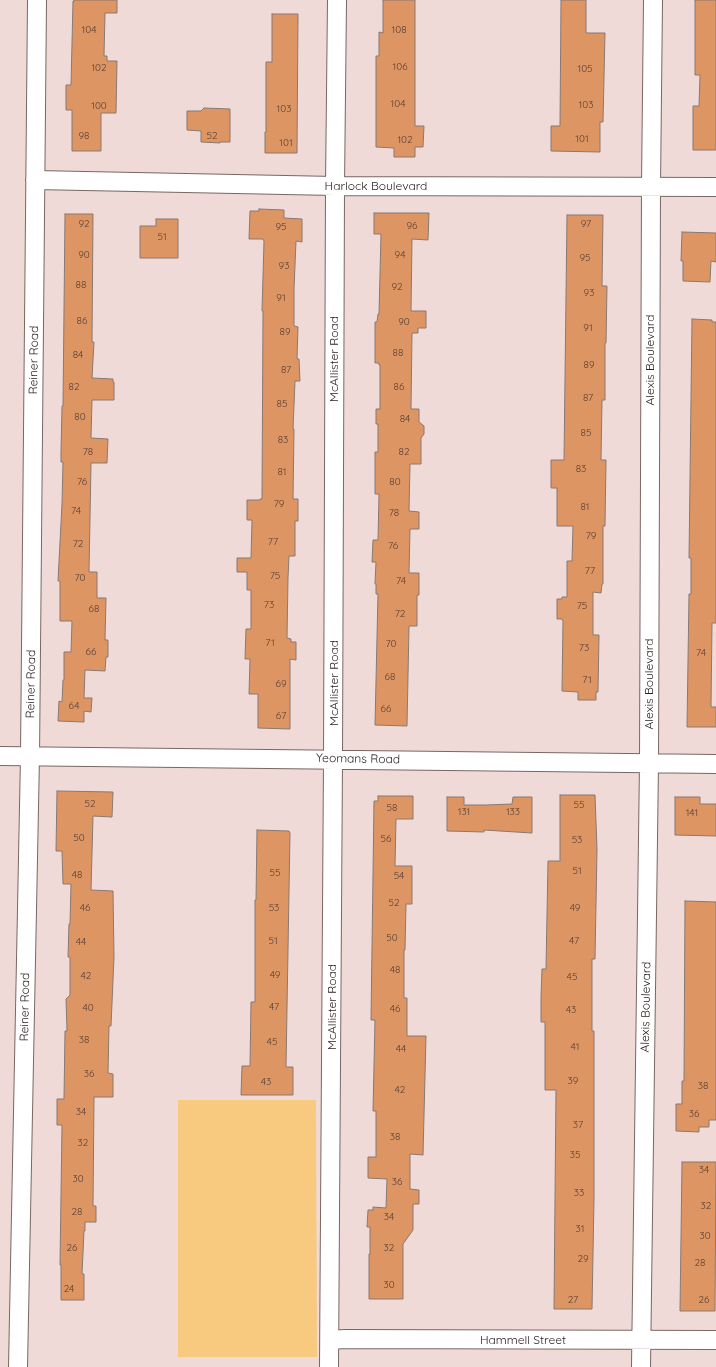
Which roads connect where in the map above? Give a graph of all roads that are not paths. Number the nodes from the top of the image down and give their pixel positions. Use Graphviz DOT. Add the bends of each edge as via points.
graph roads {
  1 [pos="37,0"];
  2 [pos="337,0"];
  3 [pos="653,0"];
  4 [pos="35,180"];
  5 [pos="335,186"];
  6 [pos="650,186"];
  7 [pos="716,187"];
  8 [pos="0,756"];
  9 [pos="30,756"];
  10 [pos="334,759"];
  11 [pos="649,763"];
  12 [pos="716,764"];
  13 [pos="330,1340"];
  14 [pos="642,1340"];
  15 [pos="716,1340"];
  16 [pos="18,1367"];
  17 [pos="330,1367"];
  18 [pos="641,1367"];
  1 -- 4 [label="street, Reiner Road"];
  2 -- 5 [label="street, McAllister Road"];
  3 -- 6 [label="street, Alexis Boulevard"];
  4 -- 5 [label="street, Harlock Boulevard"];
  4 -- 9 [label="street, Reiner Road"];
  5 -- 6 [label="street, Harlock Boulevard"];
  5 -- 10 [label="street, McAllister Road"];
  6 -- 7 [label="street, Harlock Boulevard"];
  6 -- 11 [label="street, Alexis Boulevard"];
  8 -- 9 [label="street, Yeomans Road"];
  9 -- 10 [label="street, Yeomans Road"];
  9 -- 16 [label="street, Reiner Road"];
  10 -- 11 [label="street, Yeomans Road"];
  10 -- 13 [label="street, McAllister Road"];
  11 -- 12 [label="street, Yeomans Road"];
  11 -- 14 [label="street, Alexis Boulevard"];
  13 -- 14 [label="street, Hammell Street"];
  13 -- 17 [label="street, McAllister Road"];
  14 -- 15 [label="street, Hammell Street"];
  14 -- 18 [label="street, Alexis Boulevard"];
}
